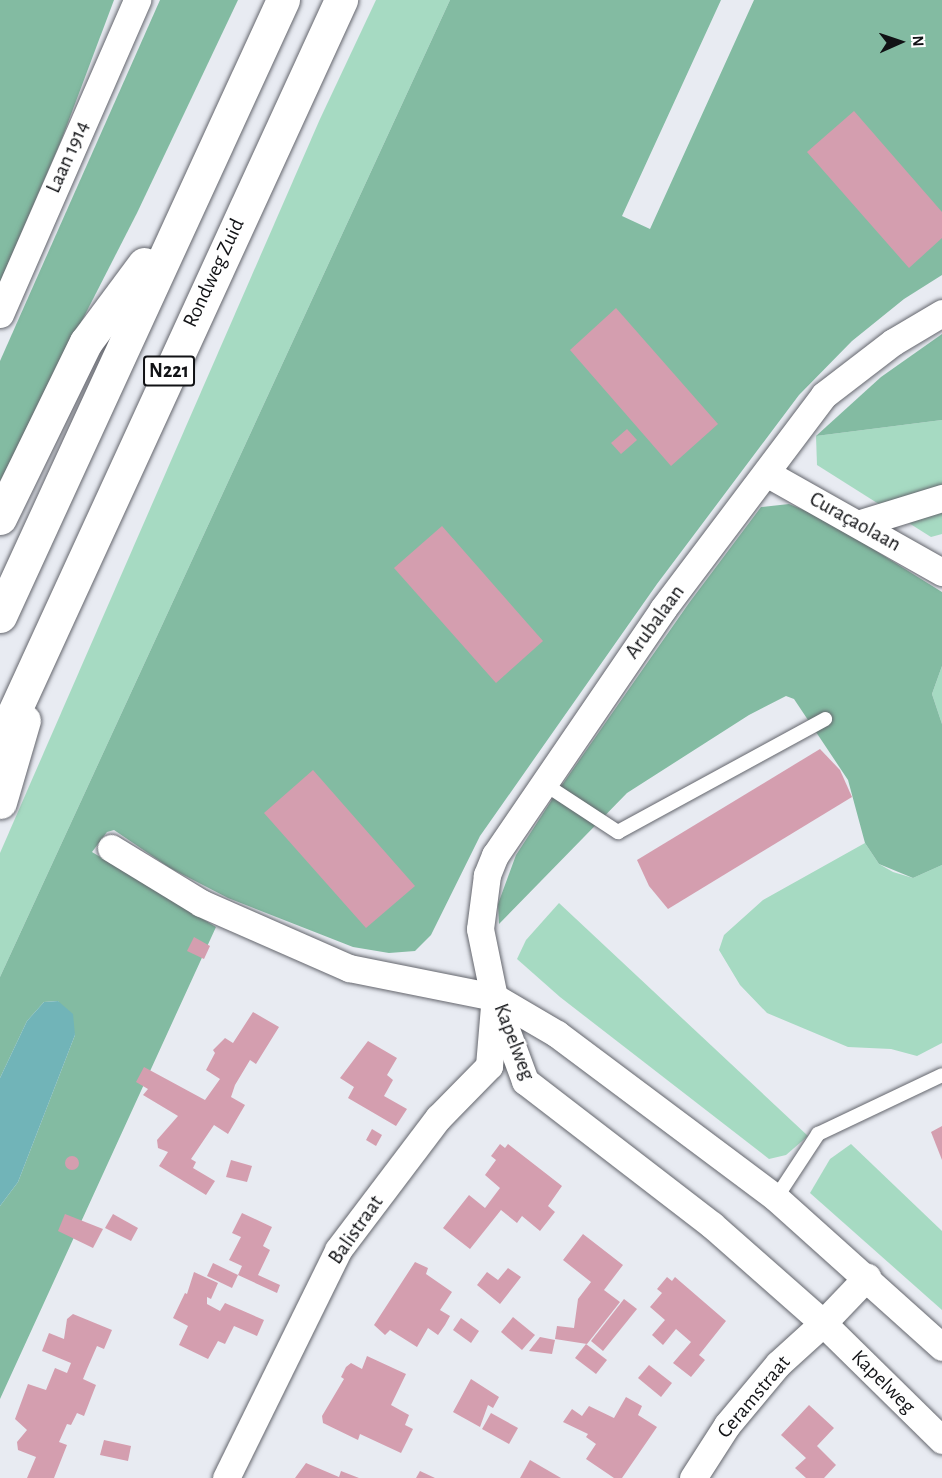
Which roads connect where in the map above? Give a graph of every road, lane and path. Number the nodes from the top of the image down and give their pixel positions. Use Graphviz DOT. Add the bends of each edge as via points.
graph roads {
  1 [pos="137,0"];
  2 [pos="284,0"];
  3 [pos="341,0"];
  4 [pos="186,207"];
  5 [pos="942,313"];
  6 [pos="0,314"];
  7 [pos="768,474"];
  8 [pos="942,498"];
  9 [pos="0,518"];
  10 [pos="861,524"];
  11 [pos="942,572"];
  12 [pos="0,616"];
  13 [pos="53,622"];
  14 [pos="825,719"];
  15 [pos="0,743"];
  16 [pos="543,783"];
  17 [pos="0,802"];
  18 [pos="111,848"];
  19 [pos="494,997"];
  20 [pos="942,1075"];
  21 [pos="776,1198"];
  22 [pos="867,1277"];
  23 [pos="823,1323"];
  24 [pos="942,1347"];
  25 [pos="942,1440"];
  26 [pos="226,1478"];
  27 [pos="693,1478"];
  1 -- 6 [label="street, Laan 1914"];
  2 -- 4 [label="main road, N221"];
  3 -- 13 [label="main road, Rondweg Zuid / N221"];
  4 -- 9 [label="main road, N221" via="86,342"];
  4 -- 12 [label="main road, N221"];
  5 -- 7 [label="street, Arubalaan" via="893,342 824,395"];
  7 -- 10 [label="street, Curaçaolaan"];
  7 -- 16 [label="street, Arubalaan" via="663,609"];
  8 -- 10 [label="street"];
  10 -- 11 [label="street, Curaçaolaan"];
  13 -- 15 [label="main road, Rondweg Zuid / N221"];
  13 -- 17 [label="main road, N221"];
  14 -- 16 [label="lane" via="618,832"];
  16 -- 19 [label="street, Arubalaan" via="490,865 480,928"];
  18 -- 19 [label="street" via="201,903 349,968"];
  19 -- 21 [label="street, Kapelweg" via="556,1034"];
  19 -- 23 [label="street, Kapelweg" via="525,1081 712,1225"];
  19 -- 26 [label="street, Balistraat" via="489,1066 438,1118 338,1250"];
  20 -- 21 [label="lane" via="818,1134"];
  21 -- 22 [label="street, Kapelweg"];
  22 -- 23 [label="street"];
  22 -- 24 [label="street, Kapelweg"];
  23 -- 25 [label="street, Kapelweg"];
  23 -- 27 [label="street, Ceramstraat" via="778,1364 727,1425"];
}
